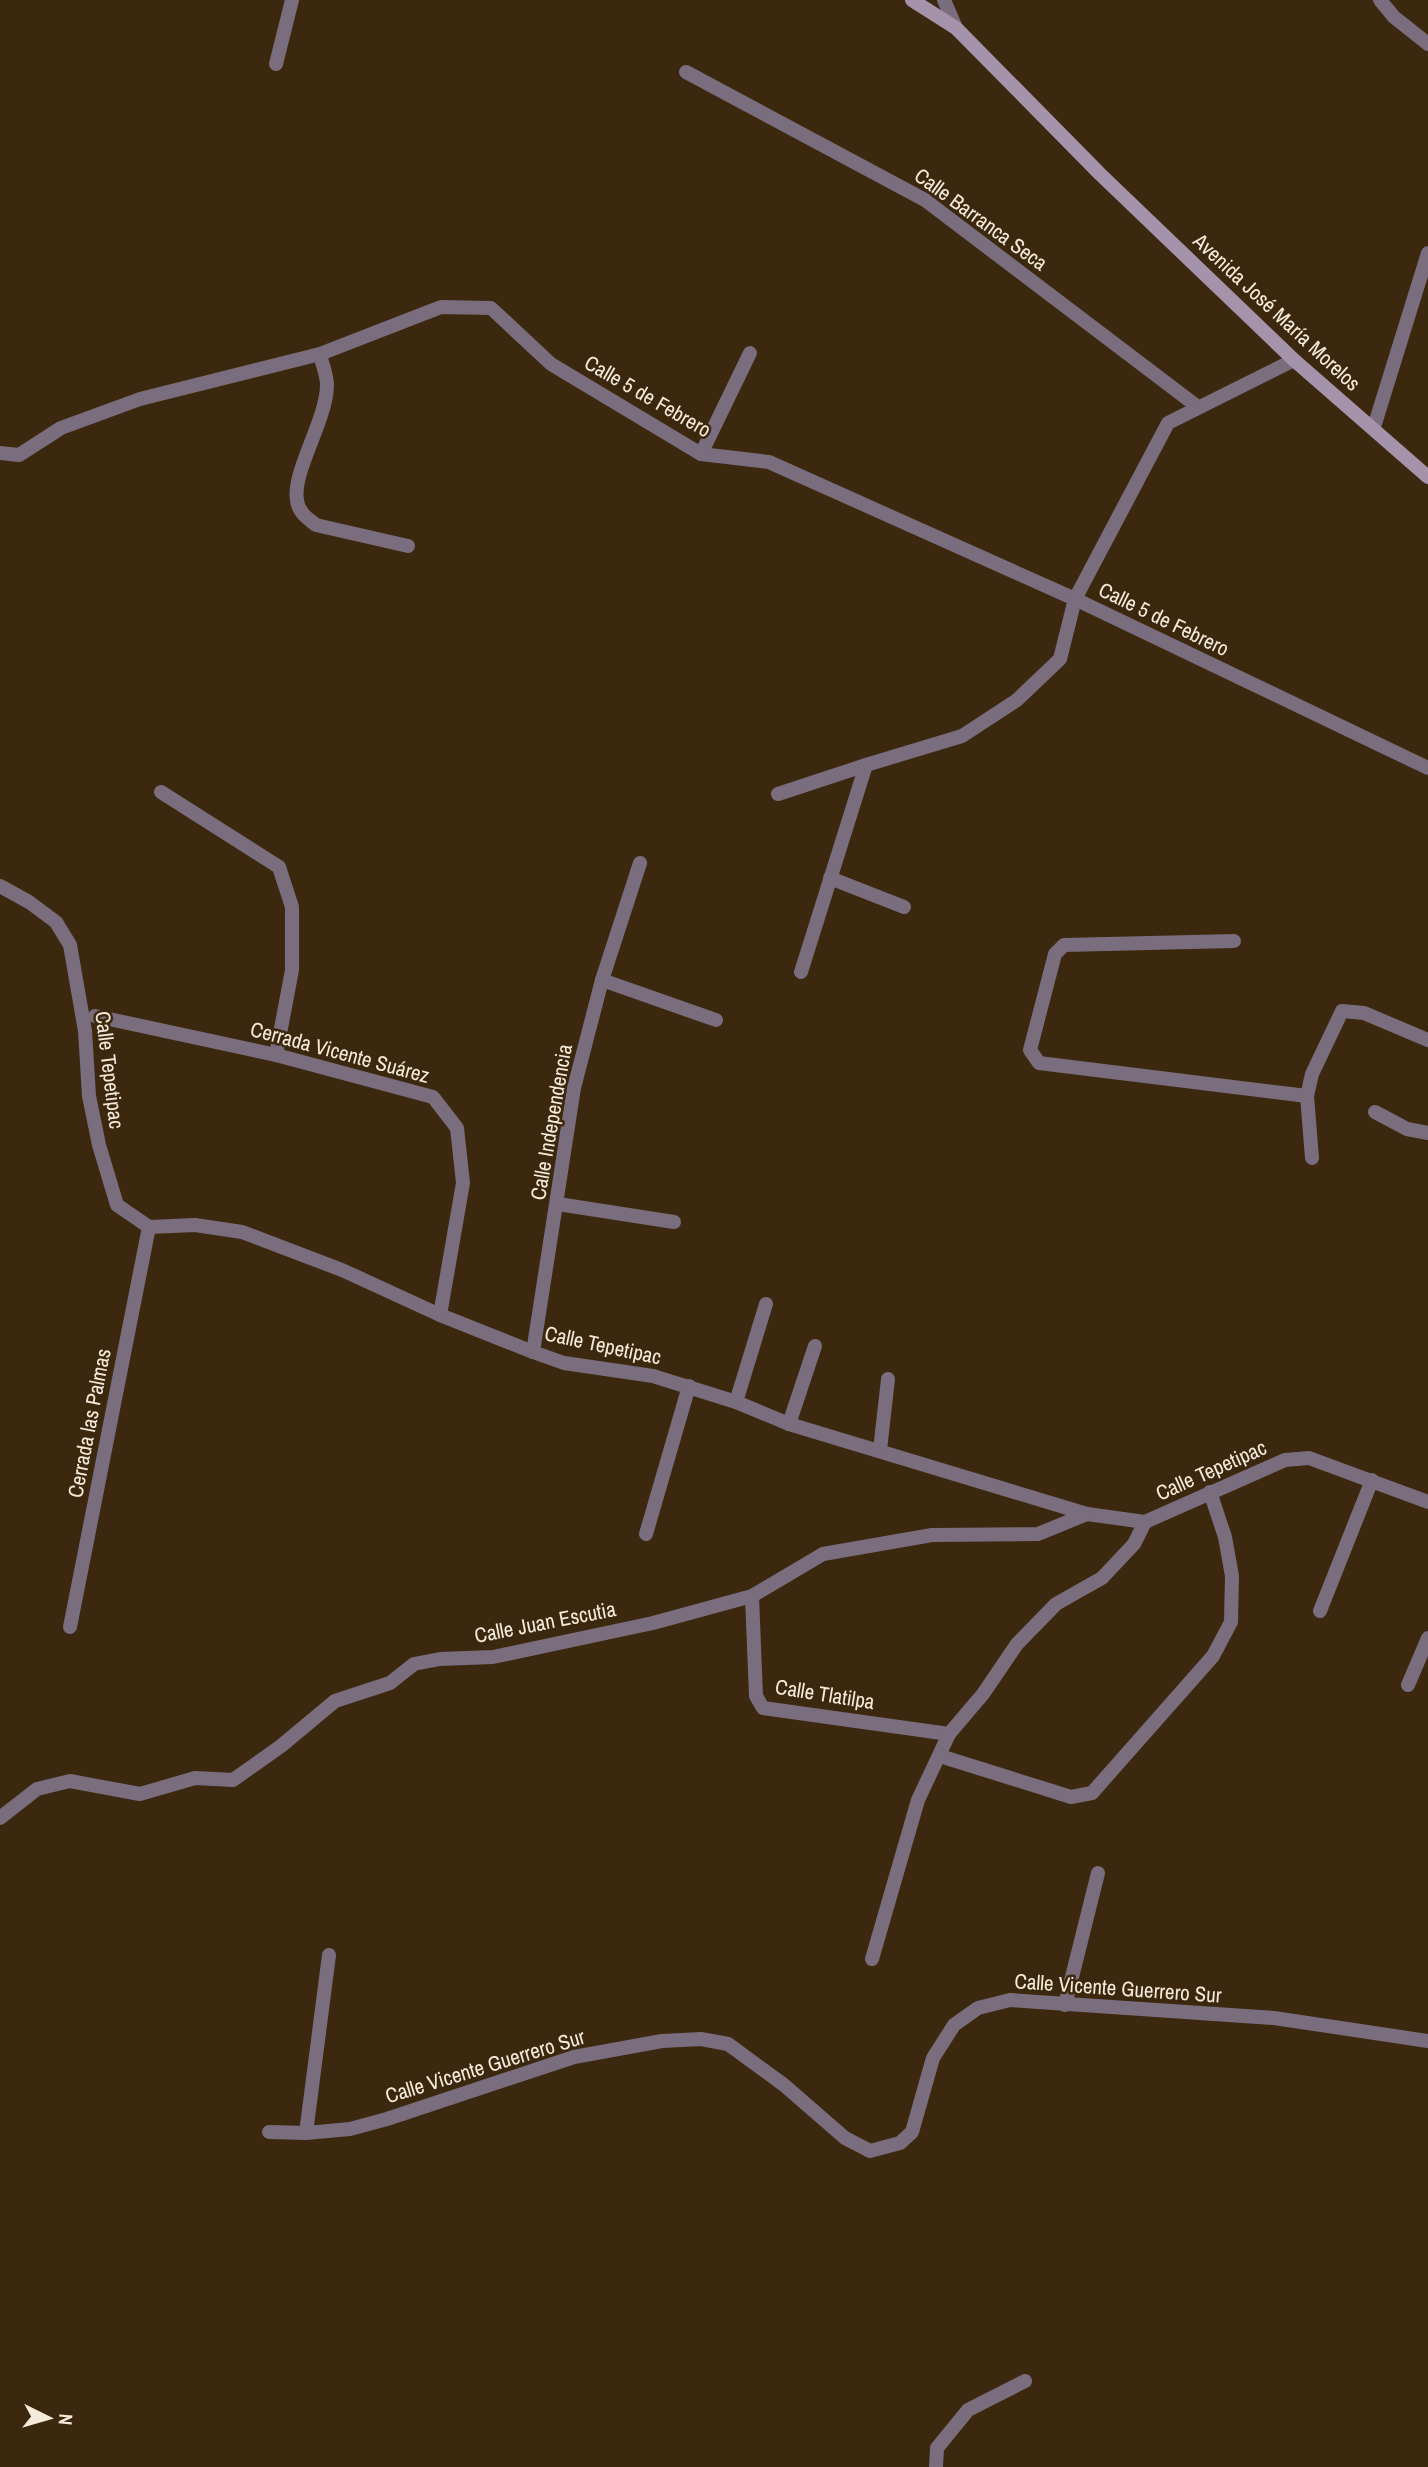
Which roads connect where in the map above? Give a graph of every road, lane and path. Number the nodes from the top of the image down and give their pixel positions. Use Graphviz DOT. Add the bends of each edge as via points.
graph roads {
  1 [pos="292,0"];
  2 [pos="912,0"];
  3 [pos="944,0"];
  4 [pos="1380,0"];
  5 [pos="956,27"];
  6 [pos="1428,44"];
  7 [pos="276,64"];
  8 [pos="685,72"];
  9 [pos="1428,253"];
  10 [pos="750,353"];
  11 [pos="320,354"];
  12 [pos="1294,360"];
  13 [pos="1198,407"];
  14 [pos="1374,427"];
  15 [pos="0,453"];
  16 [pos="701,454"];
  17 [pos="1428,477"];
  18 [pos="408,546"];
  19 [pos="1075,599"];
  20 [pos="866,765"];
  21 [pos="1428,768"];
  22 [pos="161,792"];
  23 [pos="778,794"];
  24 [pos="640,863"];
  25 [pos="831,878"];
  26 [pos="0,886"];
  27 [pos="904,907"];
  28 [pos="1234,941"];
  29 [pos="802,972"];
  30 [pos="602,980"];
  31 [pos="95,1016"];
  32 [pos="716,1020"];
  33 [pos="1428,1040"];
  34 [pos="276,1055"];
  35 [pos="1307,1096"];
  36 [pos="1375,1112"];
  37 [pos="1428,1133"];
  38 [pos="1312,1158"];
  39 [pos="558,1204"];
  40 [pos="674,1222"];
  41 [pos="149,1227"];
  42 [pos="766,1304"];
  43 [pos="440,1315"];
  44 [pos="815,1346"];
  45 [pos="533,1352"];
  46 [pos="888,1379"];
  47 [pos="689,1386"];
  48 [pos="736,1402"];
  49 [pos="789,1424"];
  50 [pos="880,1450"];
  51 [pos="1372,1480"];
  52 [pos="1210,1492"];
  53 [pos="1428,1502"];
  54 [pos="1087,1514"];
  55 [pos="1145,1522"];
  56 [pos="646,1534"];
  57 [pos="752,1596"];
  58 [pos="1320,1611"];
  59 [pos="70,1627"];
  60 [pos="1428,1638"];
  61 [pos="1408,1685"];
  62 [pos="949,1734"];
  63 [pos="940,1756"];
  64 [pos="0,1818"];
  65 [pos="1098,1873"];
  66 [pos="329,1955"];
  67 [pos="872,1959"];
  68 [pos="1065,2005"];
  69 [pos="1428,2041"];
  70 [pos="269,2132"];
  71 [pos="306,2133"];
  72 [pos="1025,2381"];
  73 [pos="936,2467"];
  1 -- 7 [label="street"];
  2 -- 5 [label="main road, Avenida José María Morelos"];
  3 -- 5 [label="street"];
  4 -- 6 [label="street"];
  5 -- 12 [label="main road, Avenida José María Morelos" via="1100,174"];
  8 -- 13 [label="street, Calle Barranca Seca" via="925,200"];
  9 -- 14 [label="street"];
  10 -- 16 [label="street"];
  11 -- 15 [label="street, Calle 5 de Febrero" via="140,399 61,428 19,455"];
  11 -- 16 [label="street, Calle 5 de Febrero" via="441,307 491,308 551,364"];
  11 -- 18 [label="street" via="327,386 299,480 296,499 303,516 316,525"];
  12 -- 13 [label="street"];
  12 -- 14 [label="main road, Avenida José María Morelos"];
  13 -- 19 [label="street" via="1168,423"];
  14 -- 17 [label="main road, Avenida José María Morelos"];
  16 -- 19 [label="street, Calle 5 de Febrero" via="769,462"];
  19 -- 20 [label="street" via="1060,659 1017,700 962,736"];
  19 -- 21 [label="street, Calle 5 de Febrero"];
  20 -- 23 [label="street"];
  20 -- 25 [label="street"];
  22 -- 34 [label="street" via="279,867 292,907 292,970"];
  24 -- 30 [label="street, Calle Independencia"];
  25 -- 27 [label="street"];
  25 -- 29 [label="street"];
  26 -- 41 [label="street, Calle Tepetipac" via="56,922 70,945 99,1145 117,1205"];
  28 -- 35 [label="street" via="1064,945 1055,954 1030,1050 1039,1063"];
  30 -- 32 [label="street"];
  30 -- 39 [label="street, Calle Independencia" via="574,1088"];
  31 -- 34 [label="street, Cerrada Vicente Suárez"];
  33 -- 35 [label="street" via="1364,1013 1342,1011 1312,1074"];
  34 -- 43 [label="street, Cerrada Vicente Suárez" via="433,1097 457,1128 463,1183"];
  35 -- 38 [label="street"];
  36 -- 37 [label="street" via="1407,1129"];
  39 -- 40 [label="street"];
  39 -- 45 [label="street, Calle Independencia"];
  41 -- 43 [label="street, Calle Tepetipac" via="195,1225 242,1232 342,1270"];
  41 -- 59 [label="street, Cerrada las Palmas"];
  42 -- 48 [label="street"];
  43 -- 45 [label="street, Calle Tepetipac"];
  44 -- 49 [label="street"];
  45 -- 47 [label="street, Calle Tepetipac" via="564,1363"];
  46 -- 50 [label="street"];
  47 -- 48 [label="street, Calle Tepetipac"];
  47 -- 56 [label="street"];
  48 -- 49 [label="street, Calle Tepetipac"];
  49 -- 50 [label="street, Calle Tepetipac"];
  50 -- 54 [label="street, Calle Tepetipac"];
  51 -- 52 [label="street, Calle Tepetipac" via="1310,1458 1285,1460"];
  51 -- 53 [label="street, Calle Tepetipac"];
  51 -- 58 [label="street"];
  52 -- 55 [label="street, Calle Tepetipac"];
  52 -- 63 [label="street" via="1232,1576 1231,1622 1213,1656 1091,1793 1071,1797"];
  54 -- 55 [label="street, Calle Tepetipac"];
  54 -- 57 [label="street, Calle Juan Escutia" via="1038,1534 932,1535 822,1554"];
  55 -- 62 [label="street" via="1134,1544 1102,1578 1055,1604 1017,1644"];
  57 -- 62 [label="street, Calle Tlatilpa" via="756,1696 764,1708"];
  57 -- 64 [label="street, Calle Juan Escutia" via="653,1623 493,1657 414,1664 390,1683 335,1700 233,1780 195,1778 139,1794 70,1781 37,1789"];
  60 -- 61 [label="street"];
  62 -- 63 [label="street"];
  63 -- 67 [label="street" via="918,1800"];
  65 -- 68 [label="street"];
  66 -- 71 [label="street"];
  68 -- 69 [label="street, Calle Vicente Guerrero Sur" via="1274,2018"];
  68 -- 71 [label="street, Calle Vicente Guerrero Sur" via="1010,2000 978,2008 954,2025 933,2058 912,2132 900,2143 870,2151 845,2138 728,2044 701,2039 662,2040 574,2057 387,2119 350,2129"];
  70 -- 71 [label="street, Calle Vicente Guerrero Sur"];
  72 -- 73 [label="street" via="968,2410 937,2448"];
}
